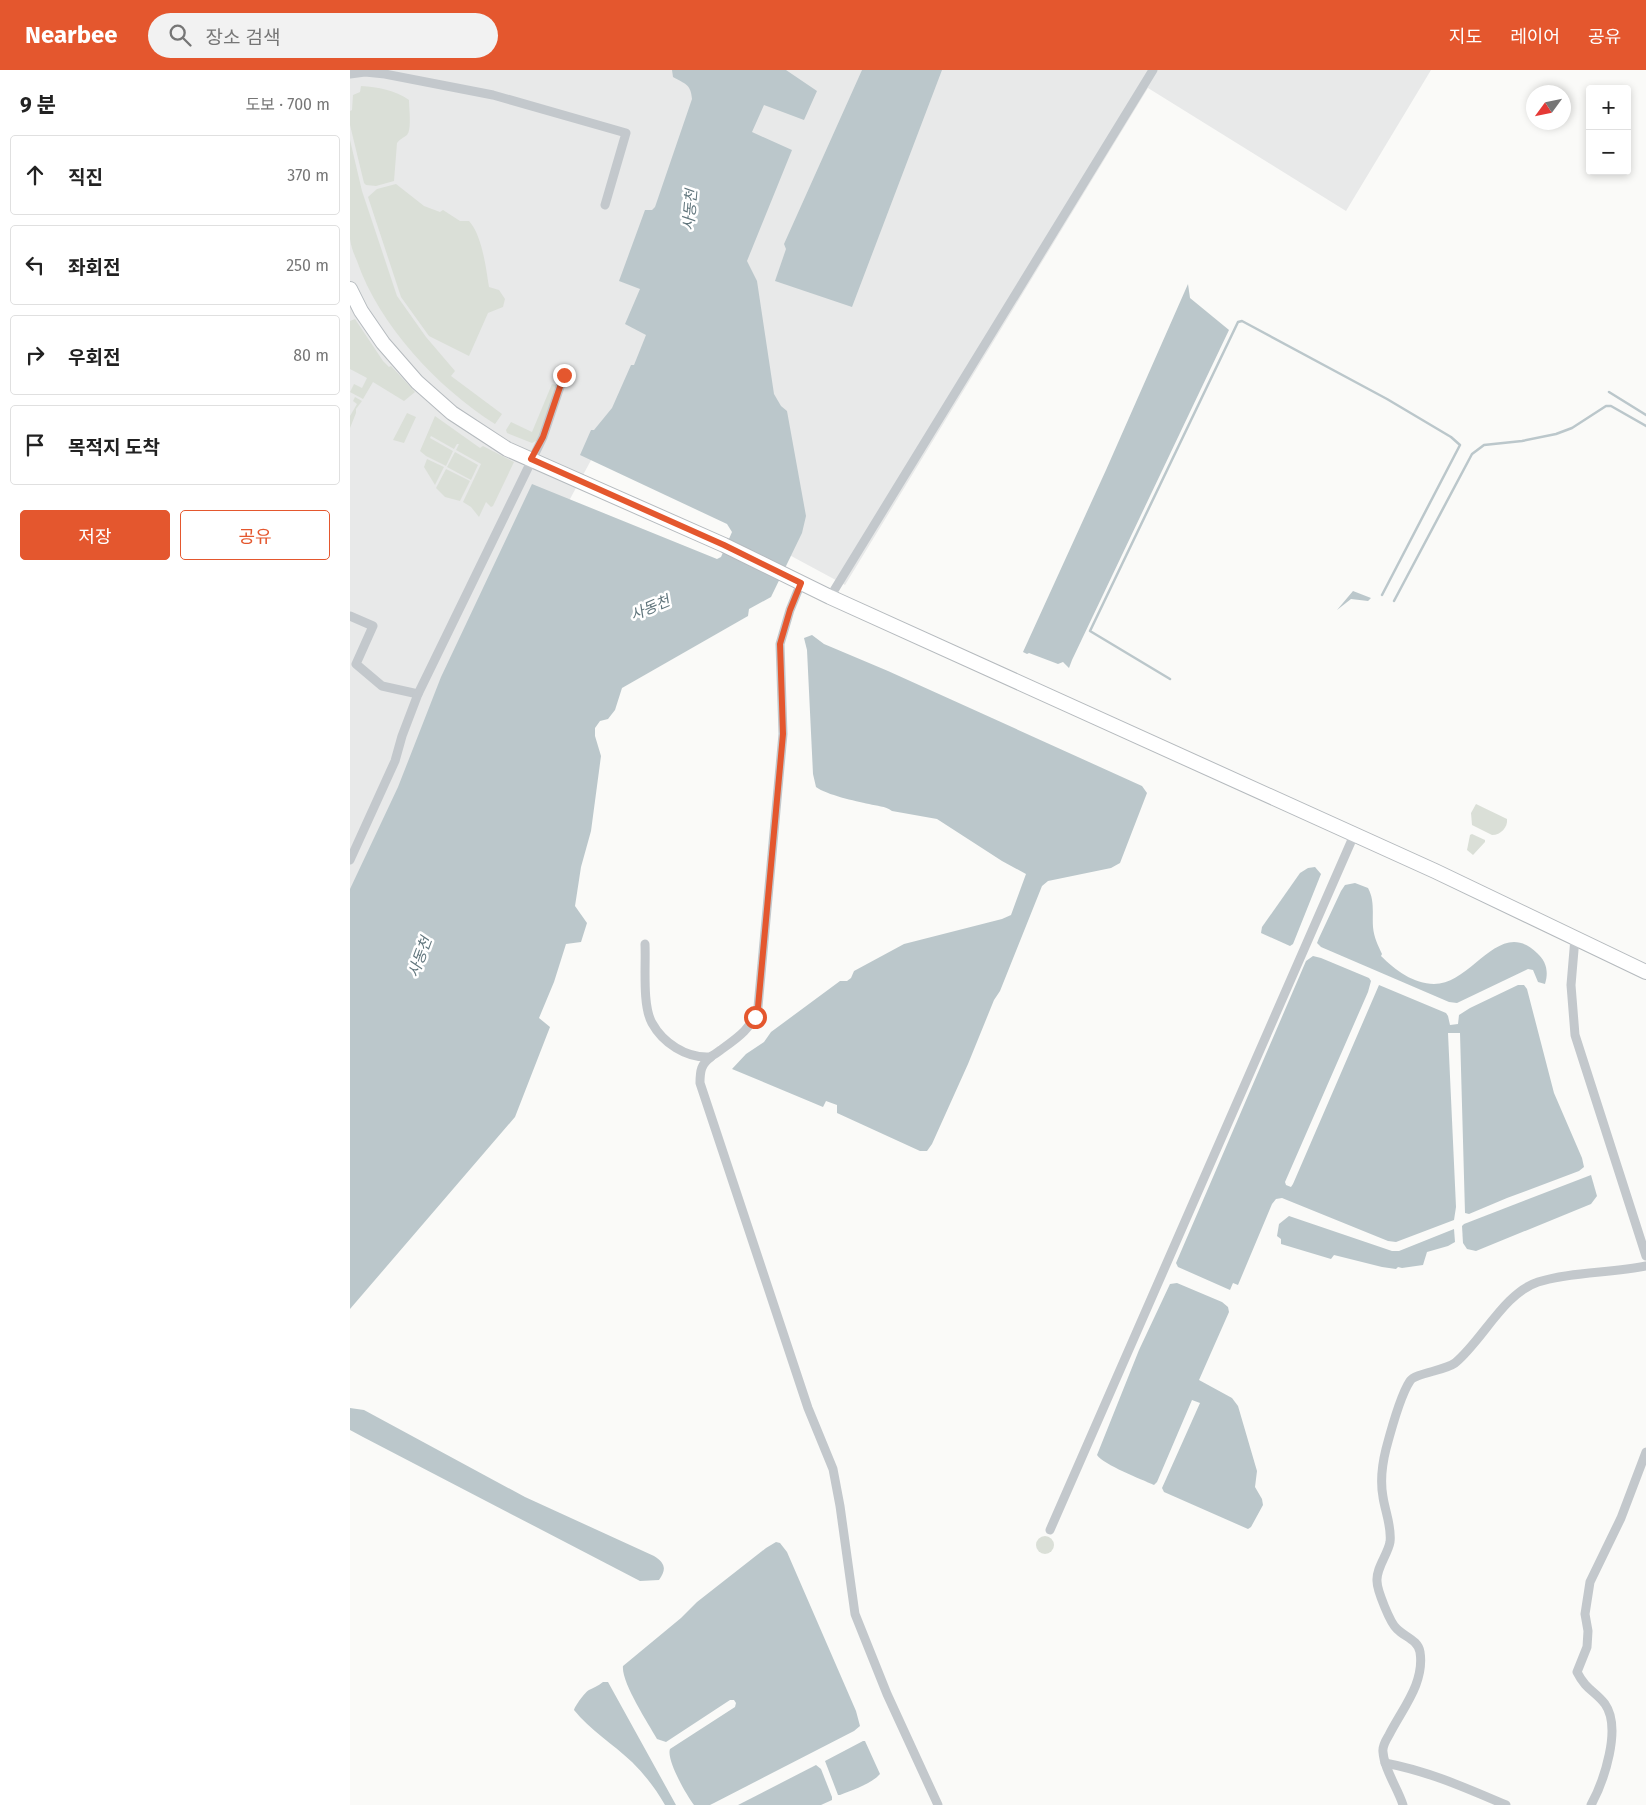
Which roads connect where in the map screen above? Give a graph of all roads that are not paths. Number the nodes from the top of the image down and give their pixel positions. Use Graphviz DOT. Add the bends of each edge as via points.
graph roads {
  1 [pos="1153,70"];
  2 [pos="350,74"];
  3 [pos="605,205"];
  4 [pos="350,289"];
  5 [pos="564,375"];
  6 [pos="531,459"];
  7 [pos="801,583"];
  8 [pos="830,597"];
  9 [pos="350,616"];
  10 [pos="418,694"];
  11 [pos="1354,835"];
  12 [pos="350,860"];
  13 [pos="1575,938"];
  14 [pos="645,944"];
  15 [pos="1646,972"];
  16 [pos="711,1057"];
  17 [pos="1646,1256"];
  18 [pos="1646,1266"];
  19 [pos="1646,1452"];
  20 [pos="1050,1530"];
  21 [pos="1385,1762"];
  22 [pos="938,1805"];
  23 [pos="1403,1805"];
  24 [pos="1506,1805"];
  25 [pos="1591,1805"];
  1 -- 8 [label="street"];
  2 -- 3 [label="street" via="385,74 494,95 626,133"];
  4 -- 6 [label="main road" via="361,311 384,342 429,393 473,428"];
  5 -- 6 [label="street" via="543,437"];
  6 -- 7 [label="main road"];
  6 -- 10 [label="street"];
  7 -- 8 [label="main road"];
  7 -- 16 [label="street" via="780,644 783,734 758,1007 748,1028"];
  8 -- 11 [label="main road"];
  9 -- 10 [label="street" via="374,626 356,664 382,686"];
  10 -- 12 [label="street" via="395,761"];
  11 -- 13 [label="main road"];
  11 -- 20 [label="street"];
  13 -- 15 [label="main road"];
  13 -- 17 [label="street" via="1571,985 1576,1035"];
  14 -- 16 [label="street" via="646,1007 652,1023 675,1048"];
  16 -- 22 [label="street" via="700,1068 700,1083 808,1408 833,1469 855,1614 887,1694"];
  18 -- 21 [label="street" via="1537,1282 1517,1293 1454,1364 1411,1379 1386,1448 1380,1481 1390,1542 1376,1581 1390,1620 1420,1650 1421,1667 1417,1684 1384,1744"];
  19 -- 25 [label="street" via="1590,1582 1585,1614 1587,1647 1577,1672 1582,1683 1606,1705 1612,1726 1612,1749"];
  21 -- 23 [label="street"];
  21 -- 24 [label="street" via="1445,1779"];
}
